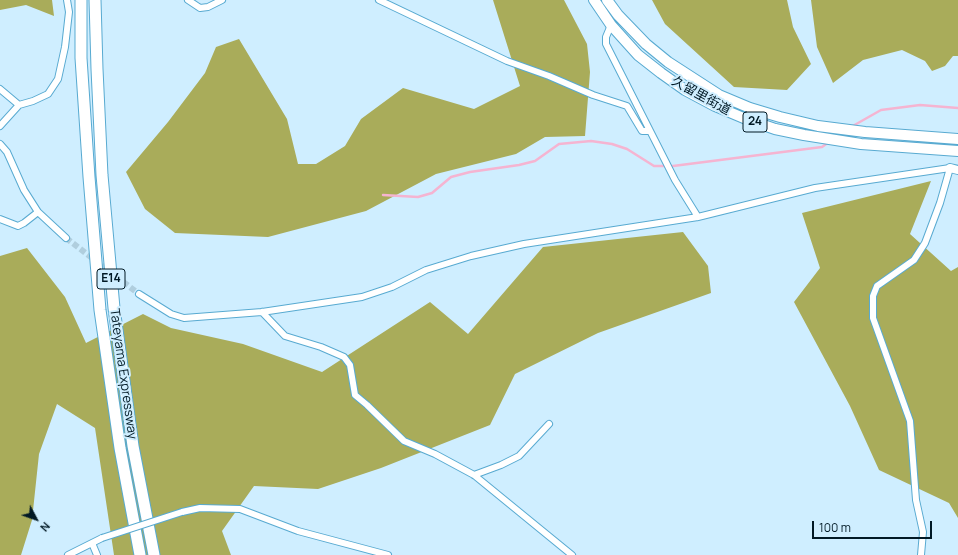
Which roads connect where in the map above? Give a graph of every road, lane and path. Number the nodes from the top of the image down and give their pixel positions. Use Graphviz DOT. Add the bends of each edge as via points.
graph roads {
  1 [pos="67,0"];
  2 [pos="80,0"];
  3 [pos="95,0"];
  4 [pos="188,0"];
  5 [pos="222,0"];
  6 [pos="379,0"];
  7 [pos="594,0"];
  8 [pos="607,0"];
  9 [pos="611,25"];
  10 [pos="0,89"];
  11 [pos="19,105"];
  12 [pos="0,126"];
  13 [pos="650,131"];
  14 [pos="958,139"];
  15 [pos="0,144"];
  16 [pos="958,151"];
  17 [pos="954,169"];
  18 [pos="38,212"];
  19 [pos="698,217"];
  20 [pos="0,219"];
  21 [pos="66,238"];
  22 [pos="139,294"];
  23 [pos="262,312"];
  24 [pos="549,424"];
  25 [pos="474,475"];
  26 [pos="92,543"];
  27 [pos="68,555"];
  28 [pos="97,555"];
  29 [pos="140,555"];
  30 [pos="154,555"];
  31 [pos="388,555"];
  32 [pos="572,555"];
  33 [pos="921,555"];
  1 -- 11 [label="street" via="69,12 58,79 48,94"];
  2 -- 29 [label="highway, Tateyama Expressway / E14" via="81,58 100,310 120,448"];
  3 -- 30 [label="highway, Tateyama Expressway / E14" via="102,175 114,308 133,446"];
  4 -- 5 [label="street" via="200,8"];
  6 -- 13 [label="street" via="507,61 627,106 642,131"];
  7 -- 9 [label="main road, 久留里街道 / 24"];
  8 -- 14 [label="main road, 久留里街道 / 24" via="618,16 668,62 719,95 750,108 818,126"];
  9 -- 13 [label="street" via="606,44"];
  9 -- 16 [label="main road, 久留里街道 / 24" via="638,55 685,90 746,120 775,129 861,144"];
  10 -- 11 [label="street"];
  11 -- 12 [label="street"];
  13 -- 19 [label="street" via="675,180"];
  15 -- 18 [label="street" via="7,152 24,190"];
  17 -- 19 [label="street" via="815,188"];
  17 -- 33 [label="street" via="925,243 914,260 877,286 873,296 873,318 910,421 916,500 923,532"];
  18 -- 20 [label="street" via="18,226"];
  18 -- 21 [label="street"];
  19 -- 23 [label="street" via="524,244 470,256 426,270 392,287 362,297"];
  22 -- 23 [label="street" via="171,314 184,318"];
  23 -- 25 [label="street" via="285,336 344,357 350,364 356,395 404,441"];
  24 -- 25 [label="street" via="519,456"];
  25 -- 32 [label="street"];
  26 -- 27 [label="street"];
  26 -- 28 [label="street"];
  26 -- 31 [label="street, bridge" via="182,512 200,508 240,509 298,531"];
}
